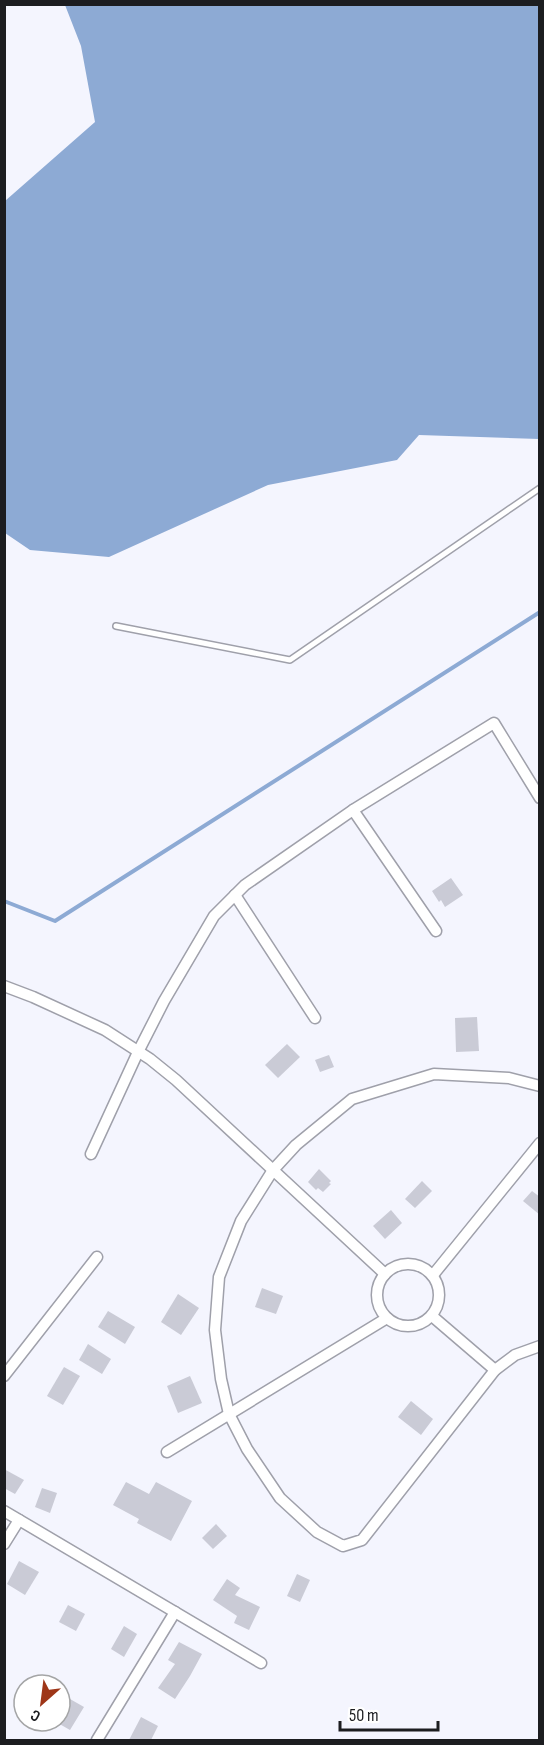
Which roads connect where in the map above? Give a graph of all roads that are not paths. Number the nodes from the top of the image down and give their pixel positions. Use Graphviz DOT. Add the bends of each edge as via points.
graph roads {
  1 [pos="540,488"];
  2 [pos="116,626"];
  3 [pos="540,798"];
  4 [pos="353,810"];
  5 [pos="235,895"];
  6 [pos="436,931"];
  7 [pos="4,986"];
  8 [pos="315,1018"];
  9 [pos="138,1052"];
  10 [pos="540,1086"];
  11 [pos="540,1143"];
  12 [pos="91,1154"];
  13 [pos="273,1170"];
  14 [pos="97,1257"];
  15 [pos="385,1274"];
  16 [pos="433,1275"];
  17 [pos="432,1316"];
  18 [pos="387,1318"];
  19 [pos="540,1346"];
  20 [pos="495,1370"];
  21 [pos="4,1376"];
  22 [pos="229,1414"];
  23 [pos="167,1452"];
  24 [pos="4,1511"];
  25 [pos="19,1520"];
  26 [pos="4,1544"];
  27 [pos="175,1612"];
  28 [pos="261,1663"];
  29 [pos="97,1740"];
  1 -- 2 [label="lane" via="290,660"];
  3 -- 4 [label="street" via="494,723"];
  4 -- 5 [label="street"];
  4 -- 6 [label="street"];
  5 -- 8 [label="street"];
  5 -- 9 [label="street" via="214,916"];
  7 -- 9 [label="street" via="105,1030"];
  9 -- 12 [label="street"];
  9 -- 13 [label="street" via="176,1080"];
  10 -- 13 [label="street" via="509,1078 434,1074 352,1099 296,1145"];
  11 -- 16 [label="street"];
  13 -- 15 [label="street"];
  13 -- 22 [label="street" via="241,1221 219,1277 215,1330"];
  14 -- 21 [label="street"];
  15 -- 16 [label="street" via="400,1265 418,1265"];
  15 -- 18 [label="street" via="378,1288 378,1304"];
  16 -- 17 [label="street" via="440,1296"];
  17 -- 18 [label="street" via="418,1325 402,1326"];
  17 -- 20 [label="street"];
  18 -- 22 [label="street"];
  19 -- 20 [label="street" via="515,1355"];
  20 -- 22 [label="street" via="362,1539 343,1545 317,1532 280,1498"];
  22 -- 23 [label="street"];
  24 -- 25 [label="street"];
  25 -- 26 [label="street"];
  25 -- 27 [label="street"];
  27 -- 28 [label="street"];
  27 -- 29 [label="street"];
}
